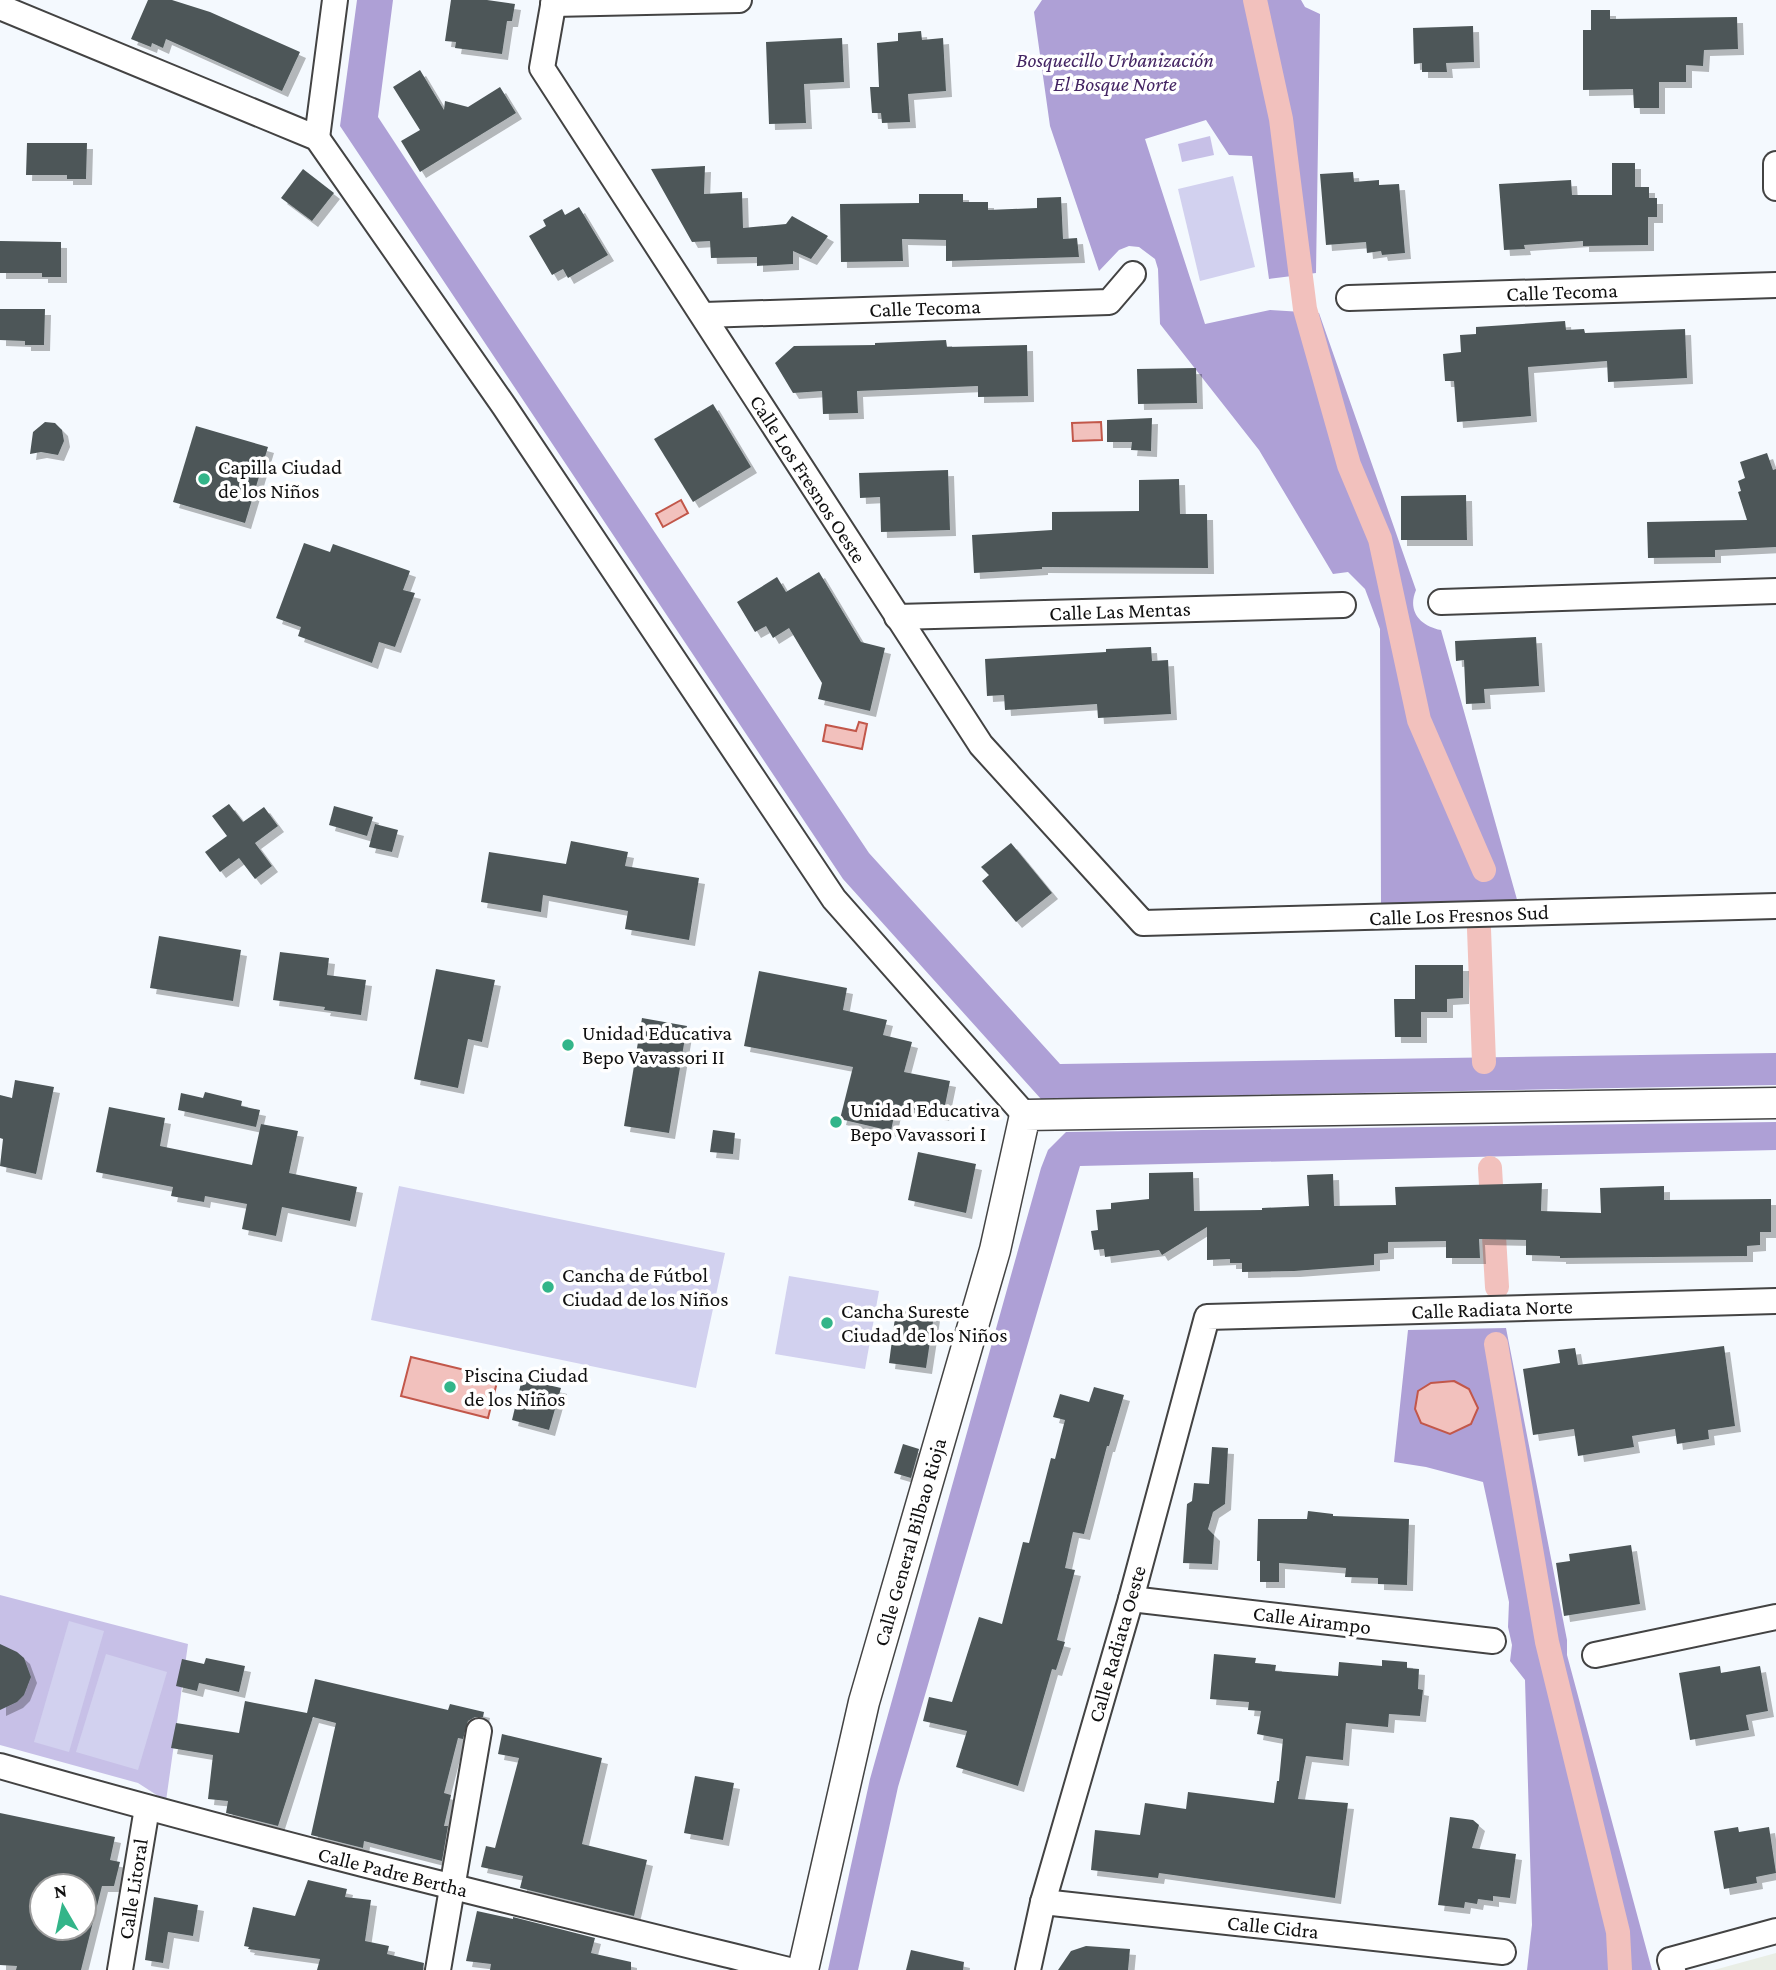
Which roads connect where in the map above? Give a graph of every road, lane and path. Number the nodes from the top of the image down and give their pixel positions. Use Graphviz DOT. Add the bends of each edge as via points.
graph roads {
  1 [pos="335,0"];
  2 [pos="739,0"];
  3 [pos="553,2"];
  4 [pos="0,7"];
  5 [pos="317,138"];
  6 [pos="1776,164"];
  7 [pos="1776,188"];
  8 [pos="1133,274"];
  9 [pos="1776,285"];
  10 [pos="1349,298"];
  11 [pos="704,315"];
  12 [pos="1776,591"];
  13 [pos="1441,602"];
  14 [pos="1343,605"];
  15 [pos="897,617"];
  16 [pos="1776,906"];
  17 [pos="1143,923"];
  18 [pos="1776,1102"];
  19 [pos="1025,1115"];
  20 [pos="1776,1301"];
  21 [pos="1207,1318"];
  22 [pos="1131,1599"];
  23 [pos="1776,1617"];
  24 [pos="1493,1641"];
  25 [pos="1595,1655"];
  26 [pos="479,1731"];
  27 [pos="0,1766"];
  28 [pos="147,1808"];
  29 [pos="453,1888"];
  30 [pos="1043,1902"];
  31 [pos="1776,1931"];
  32 [pos="1503,1952"];
  33 [pos="120,1970"];
  34 [pos="439,1970"];
  35 [pos="789,1970"];
  36 [pos="803,1970"];
  37 [pos="1028,1970"];
  38 [pos="1673,1970"];
  1 -- 5 [label="street"];
  2 -- 3 [label="street"];
  3 -- 11 [label="street, Calle Los Fresnos Oeste" via="542,68"];
  4 -- 5 [label="street"];
  5 -- 19 [label="street" via="504,406 834,899"];
  6 -- 7 [label="street"];
  8 -- 11 [label="street, Calle Tecoma" via="1110,302"];
  9 -- 10 [label="street, Calle Tecoma"];
  11 -- 15 [label="street, Calle Los Fresnos Oeste"];
  12 -- 13 [label="street"];
  14 -- 15 [label="street, Calle Las Mentas"];
  15 -- 17 [label="street, Calle Los Fresnos Oeste" via="981,745"];
  16 -- 17 [label="street, Calle Los Fresnos Sud"];
  18 -- 19 [label="street"];
  19 -- 36 [label="street, Calle General Bilbao Rioja" via="995,1250 863,1702"];
  20 -- 21 [label="street, Calle Radiata Norte"];
  21 -- 22 [label="street, Calle Radiata Oeste"];
  22 -- 24 [label="street, Calle Airampo"];
  22 -- 30 [label="street, Calle Radiata Oeste"];
  23 -- 25 [label="street"];
  26 -- 29 [label="street"];
  27 -- 28 [label="street, Calle Padre Bertha"];
  28 -- 29 [label="street, Calle Padre Bertha"];
  28 -- 33 [label="street, Calle Litoral"];
  29 -- 34 [label="street"];
  29 -- 35 [label="street, Calle Padre Bertha"];
  30 -- 32 [label="street, Calle Cidra"];
  30 -- 37 [label="street, Calle Radiata Oeste"];
  31 -- 38 [label="street" via="1670,1960"];
}
